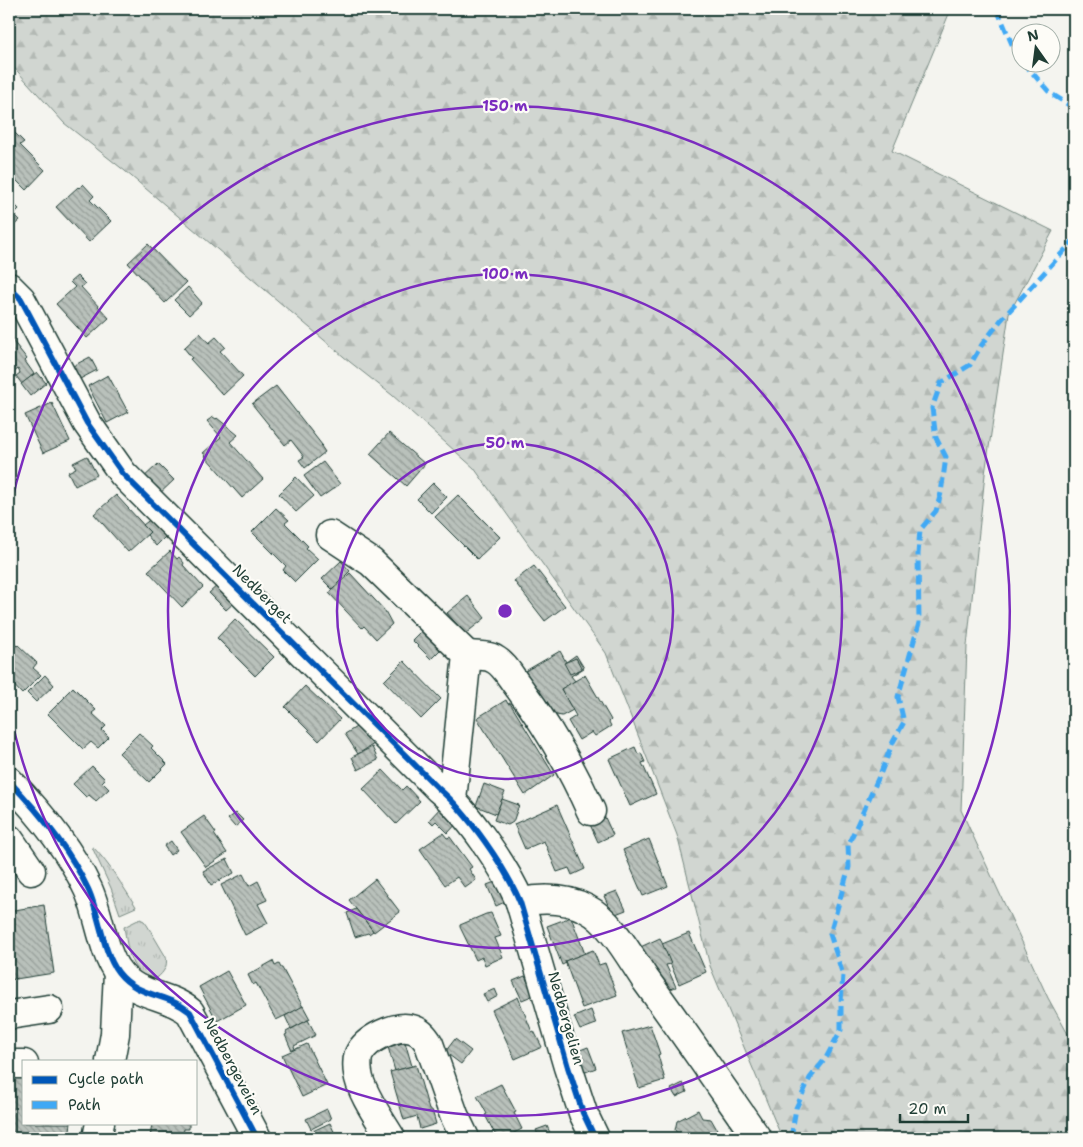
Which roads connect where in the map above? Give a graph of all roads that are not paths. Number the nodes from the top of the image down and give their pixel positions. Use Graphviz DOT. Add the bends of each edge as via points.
graph roads {
  1 [pos="9,287"];
  2 [pos="330,535"];
  3 [pos="468,655"];
  4 [pos="9,781"];
  5 [pos="452,800"];
  6 [pos="591,811"];
  7 [pos="9,839"];
  8 [pos="31,871"];
  9 [pos="520,902"];
  10 [pos="118,972"];
  11 [pos="48,1009"];
  12 [pos="9,1015"];
  13 [pos="110,1060"];
  14 [pos="9,1064"];
  15 [pos="22,1064"];
  16 [pos="100,1124"];
  17 [pos="97,1138"];
  18 [pos="257,1138"];
  19 [pos="391,1138"];
  20 [pos="464,1138"];
  21 [pos="595,1138"];
  22 [pos="757,1138"];
  1 -- 5 [label="street, Nedberget" via="20,299 87,423 123,474"];
  2 -- 3 [label="street" via="370,562"];
  3 -- 5 [label="street"];
  3 -- 6 [label="street" via="493,658 504,667 576,776"];
  4 -- 10 [label="street, Nedbergeveien" via="68,852 88,890"];
  5 -- 9 [label="street, Nedberget" via="513,884"];
  7 -- 8 [label="street"];
  9 -- 21 [label="street, Nedbergelien" via="568,1067"];
  9 -- 22 [label="street" via="560,899 587,909 601,919"];
  10 -- 13 [label="street, Nedbergeveien"];
  10 -- 18 [label="street, Nedbergeveien" via="139,990 180,1004 190,1012"];
  11 -- 12 [label="street"];
  14 -- 15 [label="street"];
  16 -- 17 [label="street"];
  19 -- 20 [label="street" via="360,1085 357,1072 359,1054 371,1040 394,1028 411,1028 423,1035 429,1044"];
}
